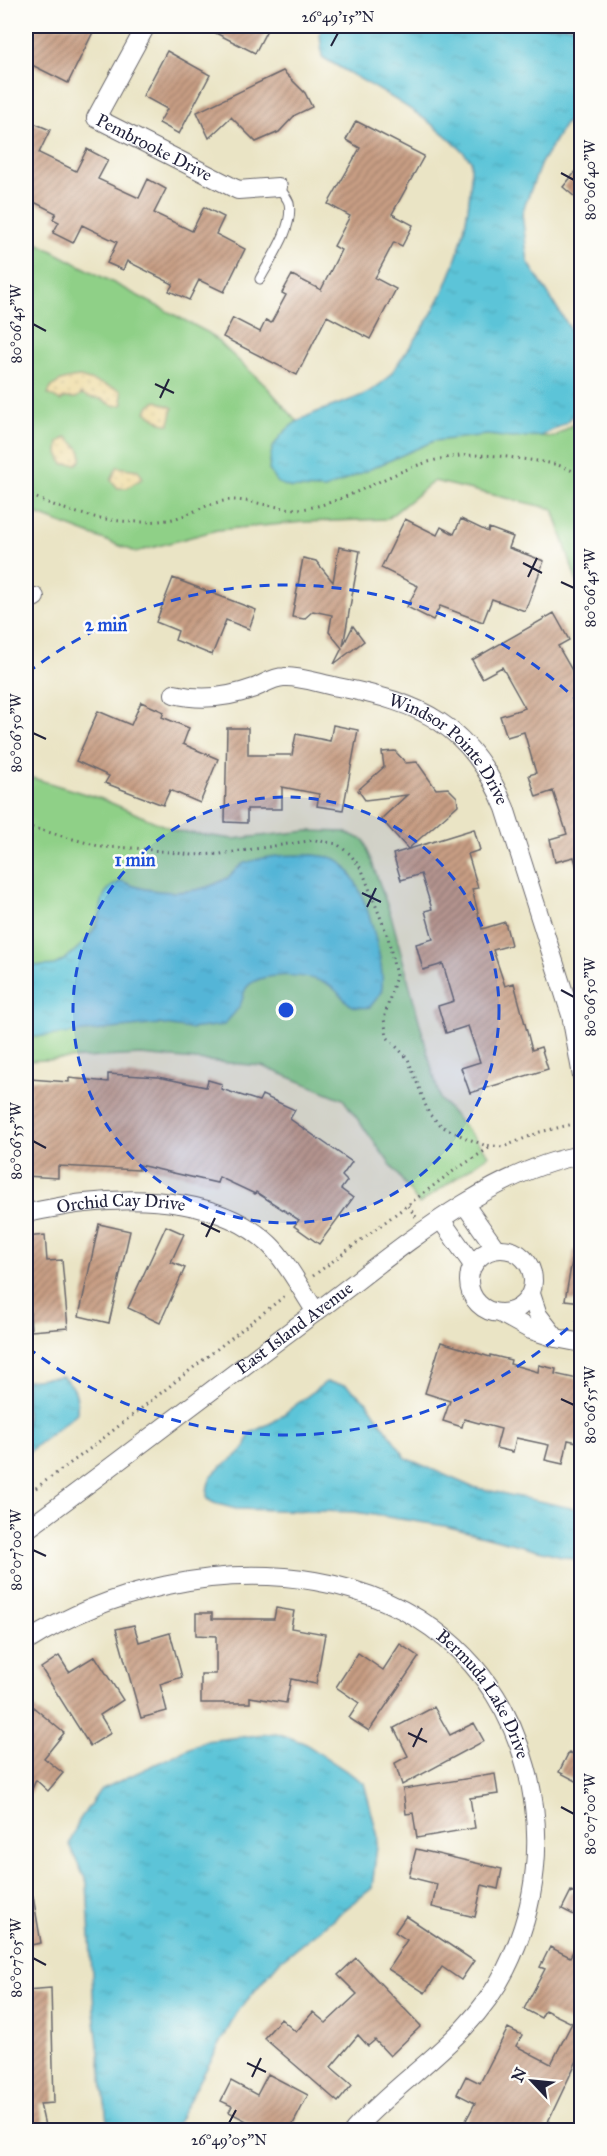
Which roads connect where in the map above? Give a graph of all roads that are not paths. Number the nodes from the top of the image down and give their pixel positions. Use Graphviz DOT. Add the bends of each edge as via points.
graph roads {
  1 [pos="146,26"];
  2 [pos="278,187"];
  3 [pos="260,279"];
  4 [pos="174,694"];
  5 [pos="576,1022"];
  6 [pos="582,1076"];
  7 [pos="582,1155"];
  8 [pos="465,1205"];
  9 [pos="26,1213"];
  10 [pos="441,1220"];
  11 [pos="496,1249"];
  12 [pos="474,1265"];
  13 [pos="531,1294"];
  14 [pos="316,1312"];
  15 [pos="502,1314"];
  16 [pos="556,1338"];
  17 [pos="582,1343"];
  18 [pos="26,1530"];
  19 [pos="26,1642"];
  20 [pos="354,2130"];
  1 -- 2 [label="street, Pembrooke Drive" via="96,118 238,190"];
  2 -- 3 [label="lane" via="289,201 289,215"];
  4 -- 5 [label="street, Windsor Pointe Drive" via="206,699 231,696 283,677 395,699 441,721 479,758 495,783"];
  5 -- 6 [label="street, Windsor Pointe Drive"];
  7 -- 8 [label="street, East Island Avenue" via="567,1157 505,1182"];
  8 -- 10 [label="street, East Island Avenue"];
  8 -- 11 [label="street"];
  9 -- 14 [label="street, Orchid Cay Drive" via="124,1201 187,1206 221,1215 269,1244"];
  10 -- 12 [label="street"];
  10 -- 14 [label="street, East Island Avenue"];
  11 -- 12 [label="street" via="481,1256"];
  11 -- 13 [label="street" via="518,1253 529,1263 533,1274"];
  12 -- 15 [label="street" via="469,1277 474,1299 487,1311"];
  13 -- 15 [label="street" via="525,1304"];
  13 -- 16 [label="street" via="538,1315"];
  14 -- 18 [label="street, East Island Avenue"];
  15 -- 16 [label="street"];
  16 -- 17 [label="street"];
  19 -- 20 [label="street, Bermuda Lake Drive" via="69,1617 156,1586 232,1576 298,1579 374,1596 403,1609 455,1646 495,1694 521,1749 536,1824 536,1863 524,1926 506,1969 471,2023"];
}
